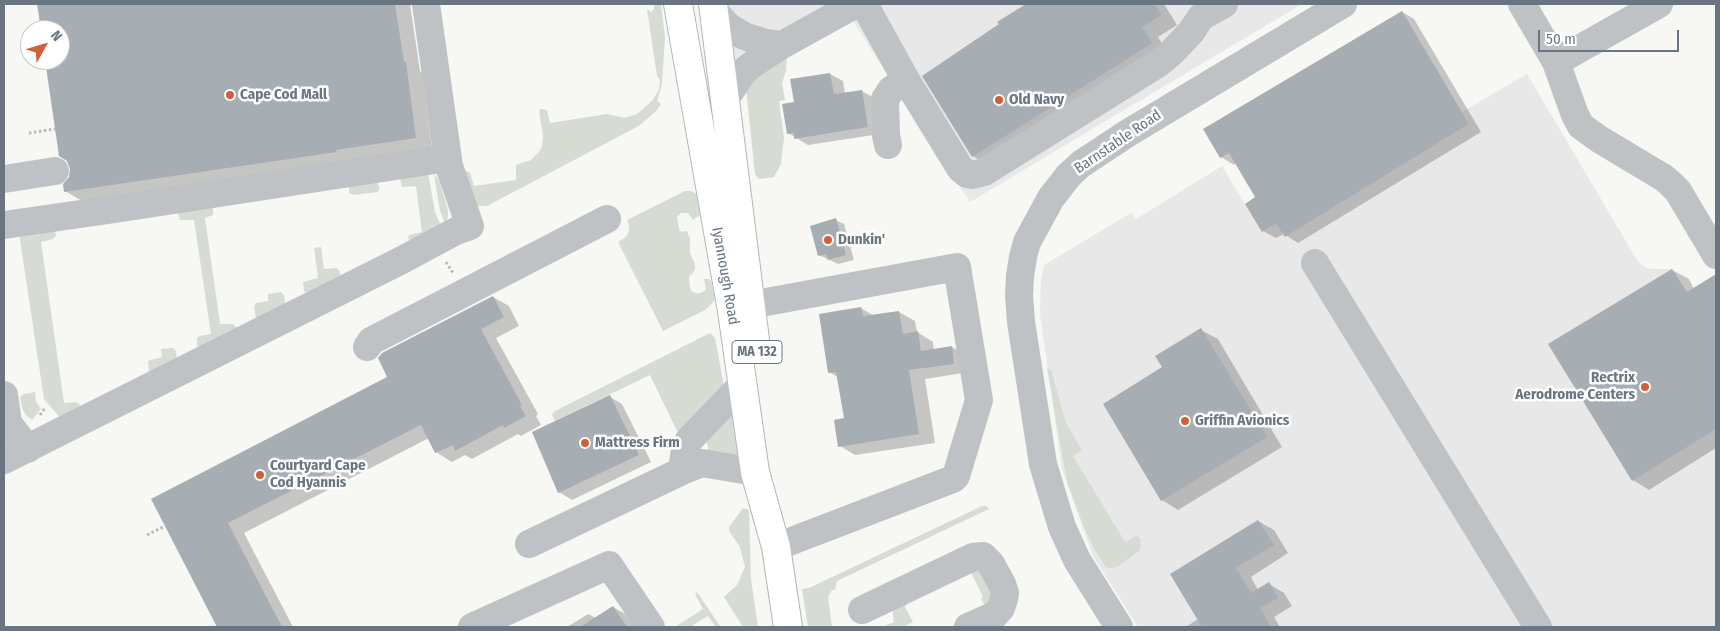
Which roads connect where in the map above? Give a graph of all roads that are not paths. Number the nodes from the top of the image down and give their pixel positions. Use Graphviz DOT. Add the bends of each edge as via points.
graph roads {
  1 [pos="426,4"];
  2 [pos="678,4"];
  3 [pos="856,4"];
  4 [pos="864,4"];
  5 [pos="1343,4"];
  6 [pos="1522,4"];
  7 [pos="1659,4"];
  8 [pos="713,8"];
  9 [pos="1206,8"];
  10 [pos="782,45"];
  11 [pos="1556,62"];
  12 [pos="906,80"];
  13 [pos="726,98"];
  14 [pos="888,145"];
  15 [pos="448,158"];
  16 [pos="55,171"];
  17 [pos="4,179"];
  18 [pos="607,219"];
  19 [pos="4,225"];
  20 [pos="1716,255"];
  21 [pos="1315,263"];
  22 [pos="750,305"];
  23 [pos="367,347"];
  24 [pos="743,384"];
  25 [pos="4,395"];
  26 [pos="16,455"];
  27 [pos="682,471"];
  28 [pos="755,472"];
  29 [pos="528,544"];
  30 [pos="776,547"];
  31 [pos="862,610"];
  32 [pos="472,627"];
  33 [pos="652,627"];
  34 [pos="788,627"];
  35 [pos="968,627"];
  36 [pos="1119,627"];
  37 [pos="1538,627"];
  1 -- 15 [label="street"];
  2 -- 24 [label="main road, Iyannough Road / MA 132"];
  3 -- 10 [label="street"];
  4 -- 12 [label="street"];
  5 -- 36 [label="street, Barnstable Road" via="1082,164 1051,198 1028,242 1020,276 1020,314 1042,464 1062,527 1077,560"];
  6 -- 11 [label="street"];
  7 -- 11 [label="street"];
  8 -- 10 [label="street" via="730,27 744,36 766,44"];
  8 -- 13 [label="main road, Iyannough Road / MA 132"];
  9 -- 12 [label="street" via="1191,32 1159,63 978,174 967,174 960,168"];
  10 -- 13 [label="street" via="743,72"];
  11 -- 20 [label="street" via="1581,126 1672,185"];
  12 -- 14 [label="street" via="891,90 885,99"];
  13 -- 22 [label="main road, Iyannough Road / MA 132"];
  15 -- 19 [label="street"];
  15 -- 26 [label="street" via="470,226"];
  16 -- 17 [label="street"];
  18 -- 23 [label="street" via="371,341"];
  21 -- 37 [label="street"];
  22 -- 30 [label="main road, Iyannough Road / MA 132" via="774,471"];
  22 -- 30 [label="street" via="957,267 979,400 953,479"];
  24 -- 27 [label="street" via="690,440 685,449"];
  24 -- 28 [label="main road, Iyannough Road / MA 132"];
  25 -- 26 [label="street"];
  27 -- 28 [label="street" via="702,463"];
  27 -- 29 [label="street"];
  28 -- 30 [label="main road, Iyannough Road / MA 132"];
  30 -- 34 [label="main road, Iyannough Road / MA 132"];
  31 -- 35 [label="street" via="973,557 983,556 1002,584 1004,599 995,615"];
  32 -- 33 [label="street" via="609,565"];
}
